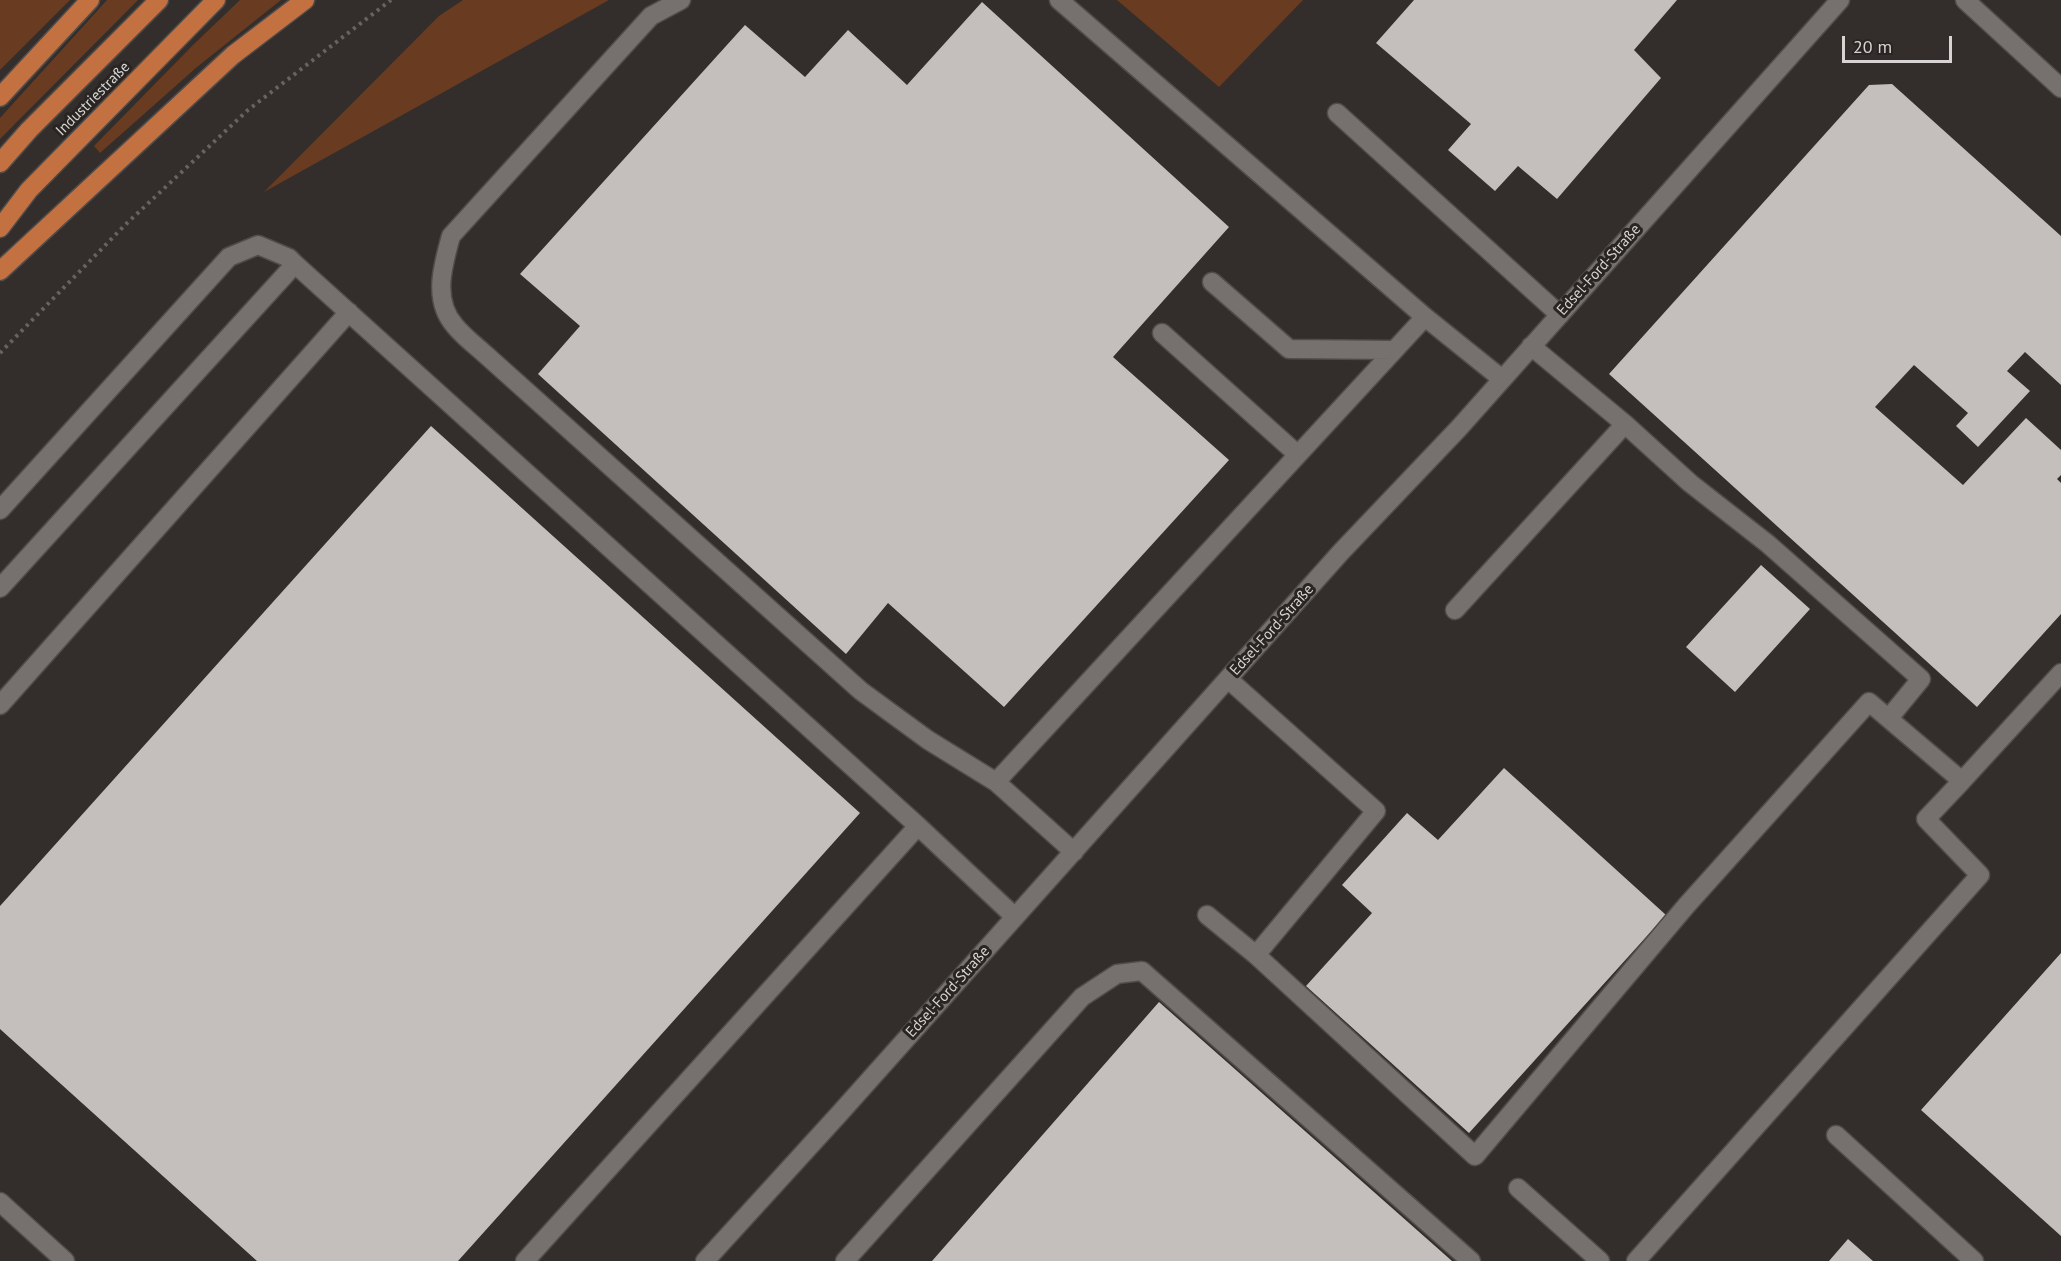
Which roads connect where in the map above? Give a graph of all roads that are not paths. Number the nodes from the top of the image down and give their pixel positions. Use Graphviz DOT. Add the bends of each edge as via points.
graph roads {
  1 [pos="90,0"];
  2 [pos="159,0"];
  3 [pos="216,0"];
  4 [pos="305,0"];
  5 [pos="681,0"];
  6 [pos="1059,0"];
  7 [pos="1840,0"];
  8 [pos="1965,0"];
  9 [pos="2061,88"];
  10 [pos="0,97"];
  11 [pos="1337,113"];
  12 [pos="0,163"];
  13 [pos="0,228"];
  14 [pos="296,264"];
  15 [pos="0,271"];
  16 [pos="1212,282"];
  17 [pos="349,312"];
  18 [pos="1560,315"];
  19 [pos="1425,317"];
  20 [pos="1162,333"];
  21 [pos="1531,346"];
  22 [pos="1394,350"];
  23 [pos="1502,379"];
  24 [pos="1625,424"];
  25 [pos="1298,454"];
  26 [pos="0,510"];
  27 [pos="0,588"];
  28 [pos="1455,610"];
  29 [pos="2061,673"];
  30 [pos="1228,679"];
  31 [pos="0,705"];
  32 [pos="1888,718"];
  33 [pos="1962,781"];
  34 [pos="996,782"];
  35 [pos="918,826"];
  36 [pos="1074,852"];
  37 [pos="1207,915"];
  38 [pos="1015,917"];
  39 [pos="1256,955"];
  40 [pos="1836,1135"];
  41 [pos="1518,1188"];
  42 [pos="0,1202"];
  43 [pos="65,1261"];
  44 [pos="525,1261"];
  45 [pos="705,1261"];
  46 [pos="845,1261"];
  47 [pos="1471,1261"];
  48 [pos="1600,1261"];
  49 [pos="1636,1261"];
  50 [pos="1974,1261"];
  1 -- 10 [label="highway"];
  2 -- 12 [label="highway, Industriestraße"];
  3 -- 13 [label="highway, Industriestraße" via="29,190"];
  4 -- 15 [label="highway" via="233,55"];
  5 -- 34 [label="street" via="651,16 451,236 441,271 443,306 453,325 486,356 861,691 928,740"];
  6 -- 19 [label="street"];
  7 -- 18 [label="street, Edsel-Ford-Straße"];
  8 -- 9 [label="street"];
  11 -- 18 [label="street"];
  14 -- 17 [label="street"];
  14 -- 26 [label="street" via="258,245 229,257"];
  14 -- 27 [label="street"];
  16 -- 22 [label="street" via="1289,349"];
  17 -- 31 [label="street"];
  17 -- 35 [label="street"];
  18 -- 21 [label="street, Edsel-Ford-Straße"];
  19 -- 22 [label="street"];
  19 -- 23 [label="street"];
  20 -- 25 [label="street"];
  21 -- 23 [label="street, Edsel-Ford-Straße"];
  21 -- 24 [label="street"];
  22 -- 25 [label="street"];
  23 -- 30 [label="street, Edsel-Ford-Straße"];
  24 -- 28 [label="street"];
  24 -- 32 [label="street" via="1921,679"];
  25 -- 34 [label="street"];
  29 -- 33 [label="street"];
  30 -- 36 [label="street, Edsel-Ford-Straße"];
  30 -- 39 [label="street" via="1376,812"];
  32 -- 33 [label="street"];
  32 -- 39 [label="street" via="1869,702 1686,906 1474,1156"];
  33 -- 49 [label="street" via="1926,819 1980,875"];
  34 -- 36 [label="street"];
  35 -- 38 [label="street"];
  35 -- 44 [label="street"];
  36 -- 38 [label="street, Edsel-Ford-Straße"];
  37 -- 39 [label="street"];
  38 -- 45 [label="street, Edsel-Ford-Straße"];
  40 -- 50 [label="street"];
  41 -- 48 [label="street"];
  42 -- 43 [label="street"];
  46 -- 47 [label="street" via="1082,997 1118,974 1142,971"];
}
